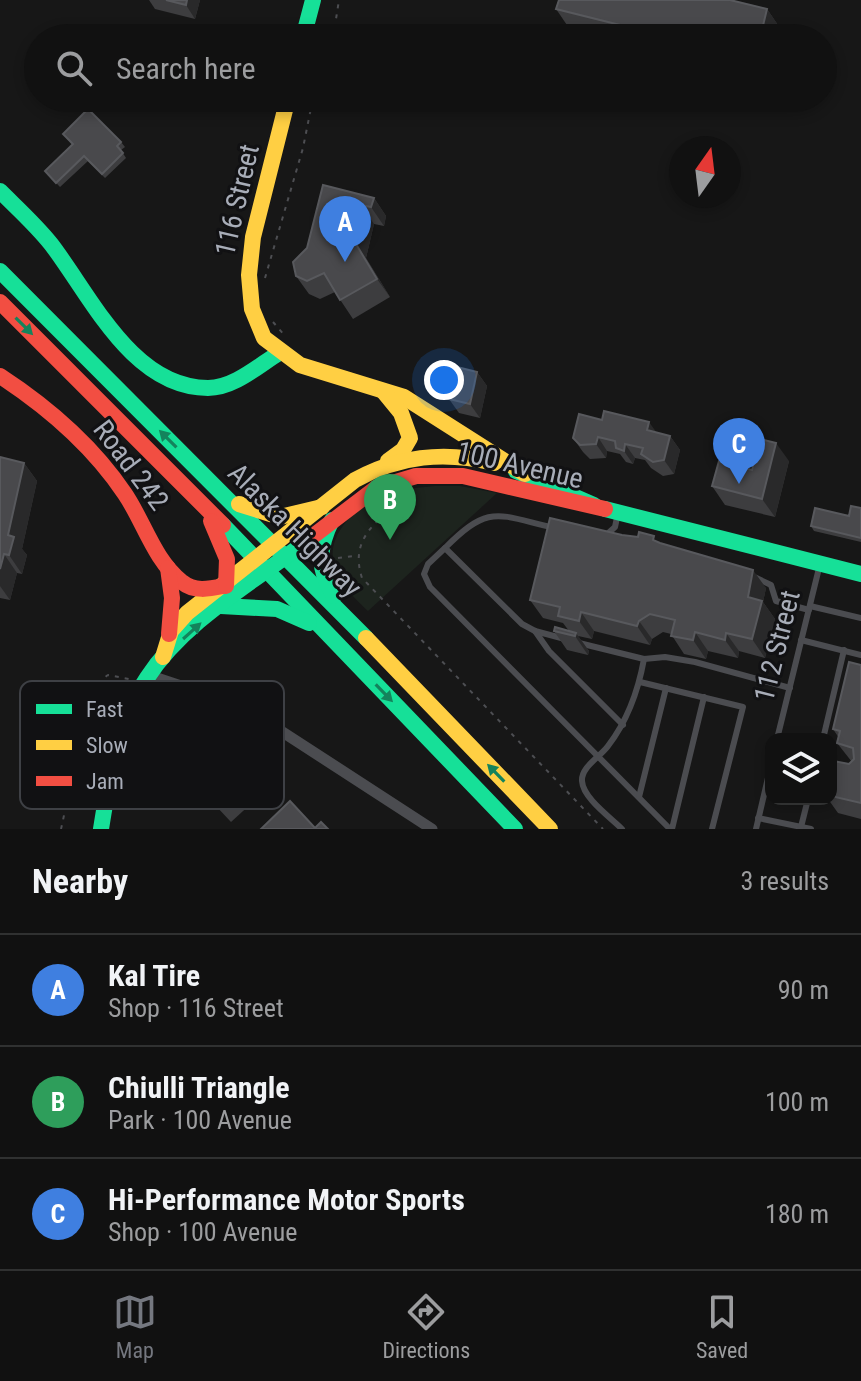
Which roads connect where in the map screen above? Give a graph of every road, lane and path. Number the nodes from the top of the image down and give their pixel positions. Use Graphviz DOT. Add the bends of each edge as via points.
graph roads {
  1 [pos="313,0"];
  2 [pos="339,0"];
  3 [pos="307,24"];
  4 [pos="335,24"];
  5 [pos="285,112"];
  6 [pos="310,112"];
  7 [pos="0,191"];
  8 [pos="0,271"];
  9 [pos="263,289"];
  10 [pos="0,302"];
  11 [pos="267,313"];
  12 [pos="282,345"];
  13 [pos="0,376"];
  14 [pos="382,390"];
  15 [pos="429,414"];
  16 [pos="446,454"];
  17 [pos="382,466"];
  18 [pos="447,473"];
  19 [pos="525,474"];
  20 [pos="413,485"];
  21 [pos="223,494"];
  22 [pos="204,507"];
  23 [pos="600,508"];
  24 [pos="327,513"];
  25 [pos="618,513"];
  26 [pos="566,531"];
  27 [pos="593,538"];
  28 [pos="445,548"];
  29 [pos="280,552"];
  30 [pos="357,556"];
  31 [pos="329,559"];
  32 [pos="820,564"];
  33 [pos="262,565"];
  34 [pos="168,568"];
  35 [pos="861,574"];
  36 [pos="750,575"];
  37 [pos="226,586"];
  38 [pos="221,606"];
  39 [pos="809,608"];
  40 [pos="861,618"];
  41 [pos="357,628"];
  42 [pos="535,631"];
  43 [pos="169,635"];
  44 [pos="330,637"];
  45 [pos="801,640"];
  46 [pos="844,650"];
  47 [pos="861,655"];
  48 [pos="163,657"];
  49 [pos="644,659"];
  50 [pos="146,679"];
  51 [pos="102,681"];
  52 [pos="153,681"];
  53 [pos="640,682"];
  54 [pos="666,688"];
  55 [pos="790,688"];
  56 [pos="704,697"];
  57 [pos="623,725"];
  58 [pos="284,733"];
  59 [pos="779,733"];
  60 [pos="824,733"];
  61 [pos="600,756"];
  62 [pos="765,789"];
  63 [pos="639,797"];
  64 [pos="806,805"];
  65 [pos="64,809"];
  66 [pos="102,809"];
  67 [pos="104,809"];
  68 [pos="758,818"];
  69 [pos="781,825"];
  70 [pos="801,827"];
  71 [pos="61,829"];
  72 [pos="93,829"];
  73 [pos="101,829"];
  74 [pos="432,829"];
  75 [pos="515,829"];
  76 [pos="550,829"];
  77 [pos="603,829"];
  78 [pos="622,829"];
  79 [pos="671,829"];
  80 [pos="712,829"];
  81 [pos="756,829"];
  82 [pos="811,829"];
  1 -- 3 [label="main road"];
  2 -- 4 [label="path"];
  5 -- 12 [label="main road, 116 Street" via="246,285 259,330"];
  6 -- 9 [label="path"];
  7 -- 12 [label="main road" via="48,240 119,336 167,377 211,388 233,382"];
  21 -- 8 [label="main road, Alaska Highway, one-way"];
  10 -- 22 [label="main road, Alaska Highway, one-way"];
  11 -- 12 [label="path"];
  12 -- 14 [label="main road" via="309,370"];
  13 -- 34 [label="main road, Road 242" via="74,430 93,451 126,495"];
  14 -- 15 [label="main road"];
  14 -- 17 [label="main road" via="401,413 410,438"];
  15 -- 16 [label="main road" via="443,435"];
  15 -- 19 [label="main road"];
  16 -- 17 [label="main road, 100 Avenue"];
  16 -- 18 [label="main road"];
  16 -- 19 [label="main road, 100 Avenue"];
  17 -- 24 [label="main road, 100 Avenue"];
  18 -- 23 [label="main road, 100 Avenue" via="495,480 570,506"];
  18 -- 24 [label="main road, 100 Avenue" via="390,481"];
  19 -- 23 [label="main road, 100 Avenue"];
  20 -- 30 [label="path" via="370,529"];
  21 -- 24 [label="main road" via="270,517"];
  21 -- 29 [label="main road, Alaska Highway"];
  22 -- 33 [label="main road, Alaska Highway"];
  22 -- 37 [label="main road" via="227,559"];
  23 -- 25 [label="main road, 100 Avenue"];
  24 -- 29 [label="main road, 100 Avenue"];
  24 -- 41 [label="main road" via="320,571"];
  25 -- 27 [label="lane" via="610,535"];
  25 -- 32 [label="main road, 100 Avenue"];
  26 -- 28 [label="lane" via="487,515 471,522"];
  28 -- 42 [label="lane"];
  28 -- 61 [label="lane" via="424,574 430,587"];
  29 -- 33 [label="main road, 100 Avenue"];
  29 -- 41 [label="main road, Alaska Highway"];
  30 -- 31 [label="path"];
  30 -- 77 [label="path" via="369,588"];
  32 -- 35 [label="main road, 100 Avenue"];
  32 -- 39 [label="lane, 112 Street"];
  33 -- 37 [label="main road"];
  33 -- 38 [label="main road"];
  33 -- 44 [label="main road, Alaska Highway"];
  34 -- 37 [label="main road, Road 242" via="189,587"];
  34 -- 43 [label="main road, Road 242"];
  36 -- 39 [label="lane" via="771,585 776,601"];
  37 -- 43 [label="main road" via="186,614"];
  38 -- 44 [label="main road" via="283,608"];
  48 -- 38 [label="main road, one-way"];
  39 -- 40 [label="lane"];
  39 -- 45 [label="lane, 112 Street"];
  76 -- 41 [label="main road, Alaska Highway, one-way"];
  42 -- 49 [label="lane"];
  42 -- 57 [label="lane"];
  43 -- 48 [label="main road, Road 242"];
  44 -- 75 [label="main road, Alaska Highway, one-way"];
  45 -- 46 [label="lane"];
  45 -- 55 [label="lane, 112 Street"];
  46 -- 47 [label="lane"];
  46 -- 60 [label="lane"];
  48 -- 50 [label="main road"];
  49 -- 53 [label="lane"];
  49 -- 55 [label="lane" via="695,662"];
  50 -- 51 [label="path" via="108,675"];
  50 -- 52 [label="street"];
  53 -- 54 [label="lane"];
  53 -- 57 [label="lane"];
  54 -- 56 [label="lane"];
  54 -- 63 [label="lane"];
  55 -- 59 [label="lane, 112 Street"];
  56 -- 79 [label="lane"];
  56 -- 80 [label="lane" via="743,707"];
  57 -- 61 [label="lane"];
  58 -- 74 [label="street"];
  61 -- 63 [label="lane"];
  61 -- 78 [label="lane" via="584,771 582,782"];
  62 -- 68 [label="lane"];
  63 -- 79 [label="lane"];
  64 -- 70 [label="lane"];
  65 -- 71 [label="path"];
  66 -- 72 [label="main road"];
  67 -- 73 [label="main road"];
  68 -- 69 [label="lane"];
  68 -- 81 [label="lane"];
  69 -- 70 [label="lane"];
  70 -- 82 [label="lane"];
}
